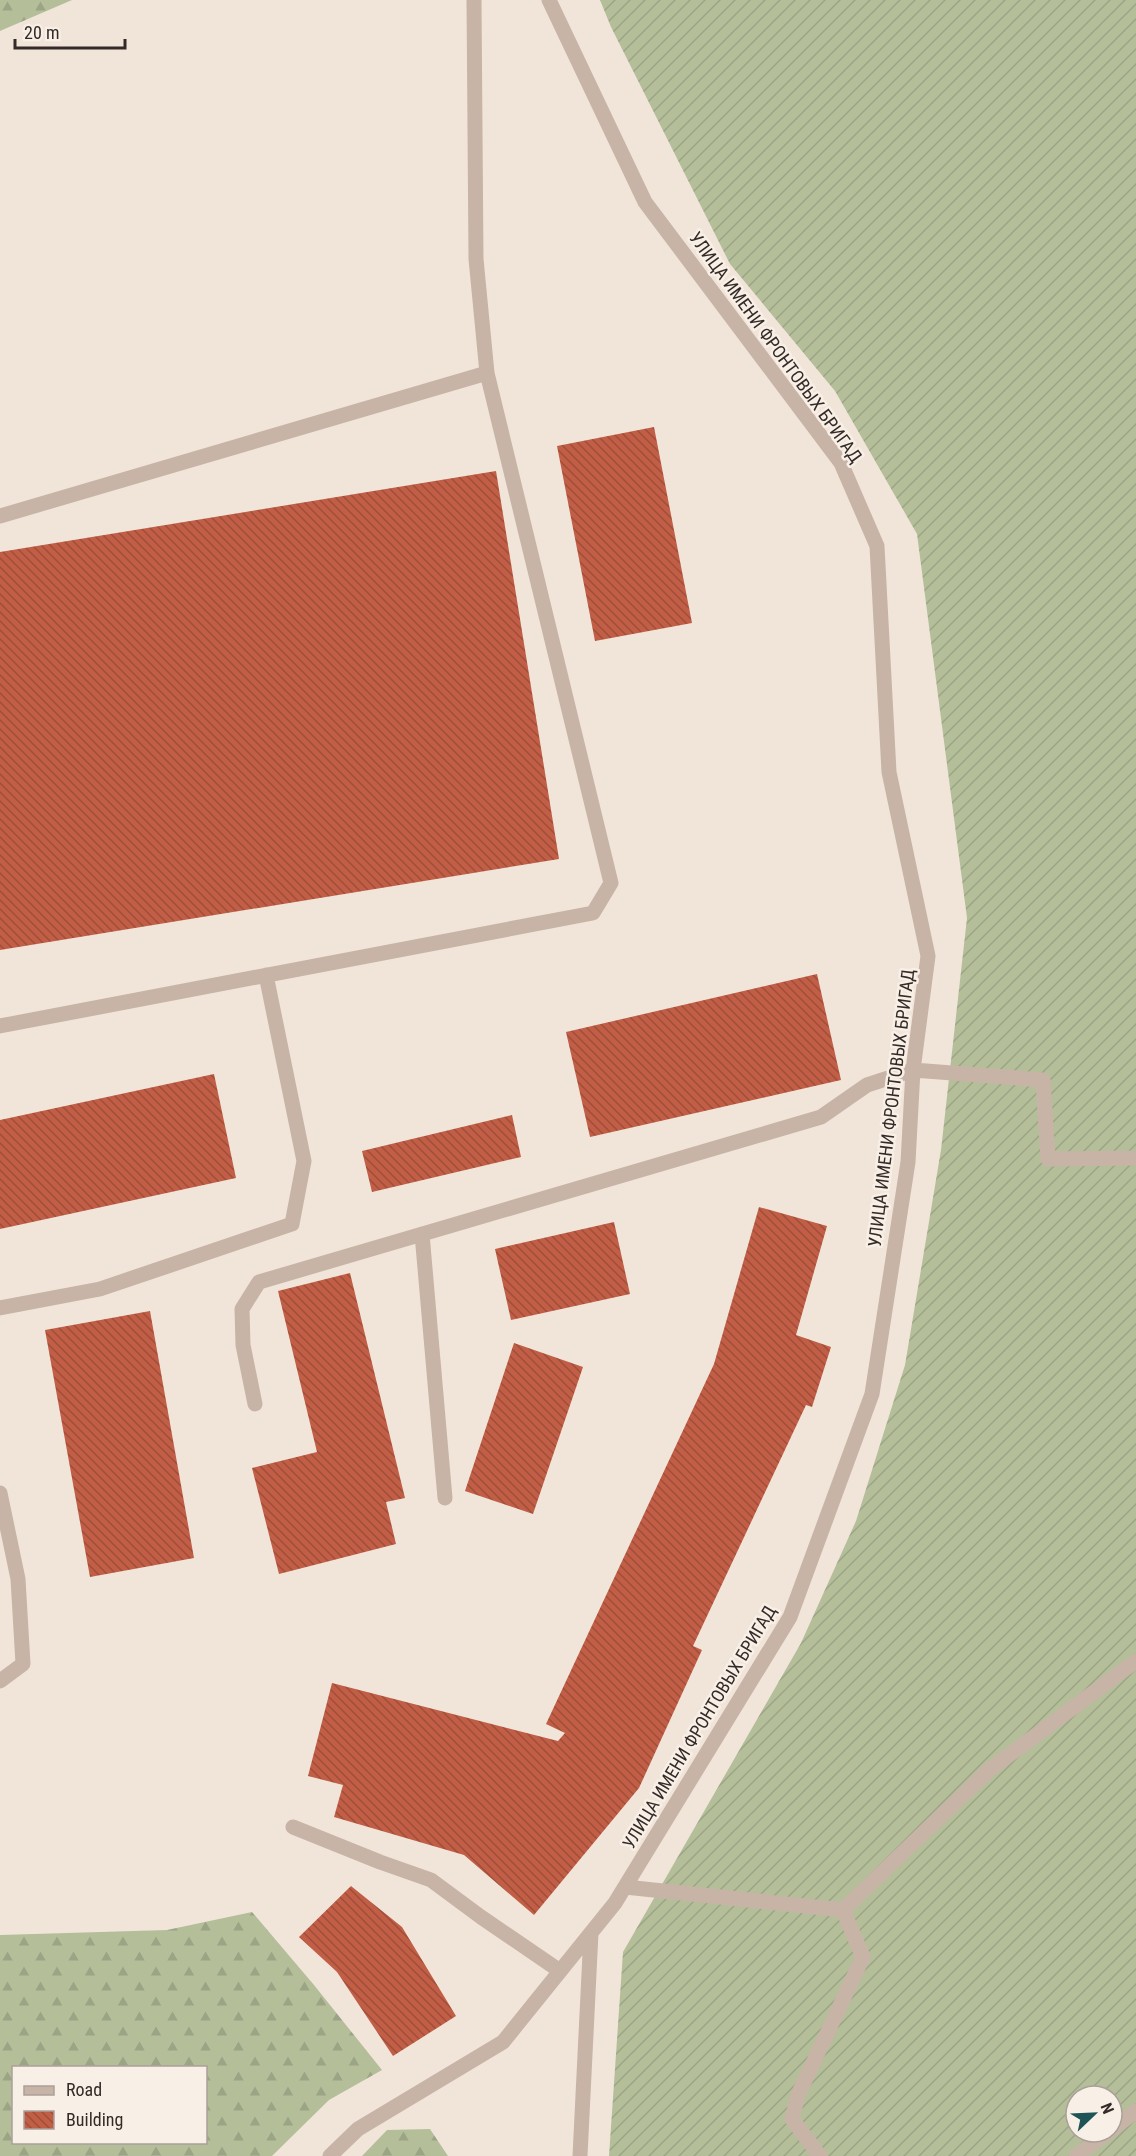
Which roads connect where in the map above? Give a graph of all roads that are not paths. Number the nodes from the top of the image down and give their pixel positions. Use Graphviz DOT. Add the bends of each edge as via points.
graph roads {
  1 [pos="474,0"];
  2 [pos="549,0"];
  3 [pos="487,373"];
  4 [pos="0,516"];
  5 [pos="266,975"];
  6 [pos="0,1026"];
  7 [pos="913,1070"];
  8 [pos="1136,1158"];
  9 [pos="422,1234"];
  10 [pos="0,1308"];
  11 [pos="255,1404"];
  12 [pos="0,1493"];
  13 [pos="445,1498"];
  14 [pos="1136,1661"];
  15 [pos="0,1681"];
  16 [pos="293,1827"];
  17 [pos="625,1887"];
  18 [pos="843,1910"];
  19 [pos="591,1933"];
  20 [pos="560,1971"];
  21 [pos="1092,2144"];
  22 [pos="330,2156"];
  23 [pos="580,2156"];
  24 [pos="820,2156"];
  25 [pos="1076,2156"];
  1 -- 3 [label="street" via="476,259"];
  2 -- 7 [label="street, УЛИЦА ИМЕНИ ФРОНТОВЫХ БРИГАД" via="645,202 841,463 877,546 890,772 928,956"];
  3 -- 4 [label="street"];
  3 -- 5 [label="street" via="610,883 593,913"];
  5 -- 6 [label="street"];
  5 -- 10 [label="street" via="304,1161 292,1224 100,1289"];
  7 -- 8 [label="street" via="1043,1080 1048,1159"];
  7 -- 9 [label="street" via="867,1085 821,1117"];
  7 -- 17 [label="street, УЛИЦА ИМЕНИ ФРОНТОВЫХ БРИГАД" via="908,1162 872,1394 790,1617"];
  9 -- 11 [label="street" via="259,1282 242,1309 243,1345"];
  9 -- 13 [label="street"];
  12 -- 15 [label="street" via="18,1579 23,1664"];
  14 -- 18 [label="street" via="989,1770"];
  16 -- 20 [label="street" via="431,1880"];
  17 -- 18 [label="street"];
  17 -- 19 [label="street, УЛИЦА ИМЕНИ ФРОНТОВЫХ БРИГАД"];
  18 -- 24 [label="street" via="863,1957 798,2094 792,2119"];
  19 -- 20 [label="street, УЛИЦА ИМЕНИ ФРОНТОВЫХ БРИГАД"];
  19 -- 23 [label="street"];
  20 -- 22 [label="street, УЛИЦА ИМЕНИ ФРОНТОВЫХ БРИГАД" via="503,2042 358,2129"];
  21 -- 25 [label="street"];
}
